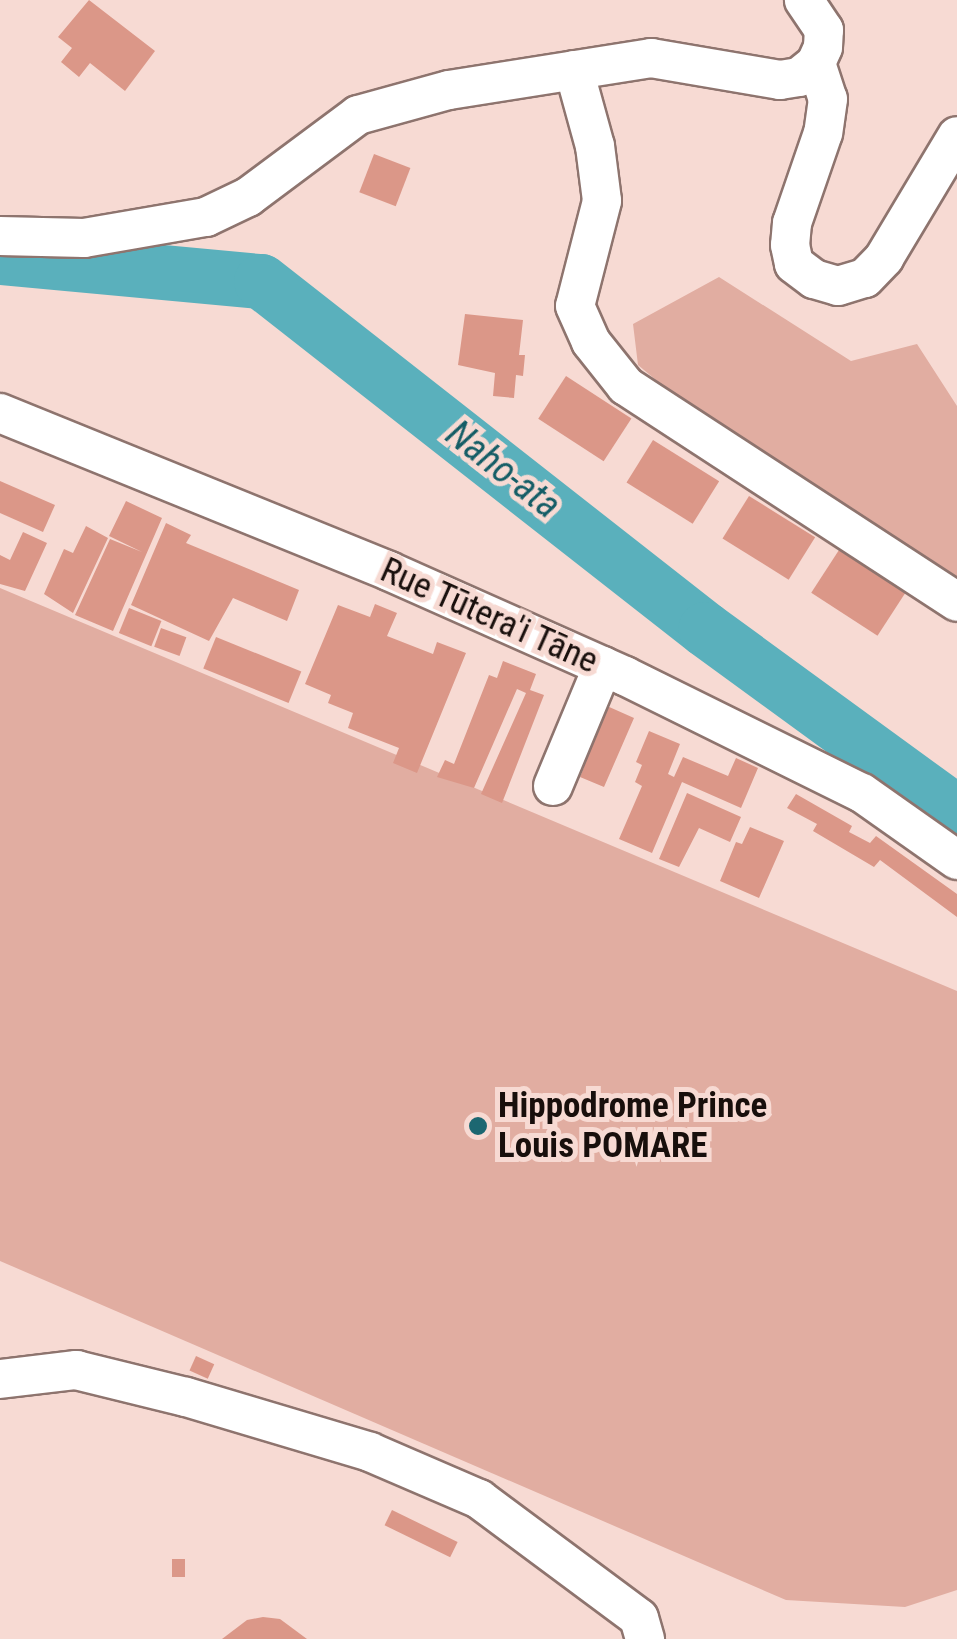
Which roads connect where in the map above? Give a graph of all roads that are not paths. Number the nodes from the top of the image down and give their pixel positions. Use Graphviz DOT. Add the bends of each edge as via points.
graph roads {
  1 [pos="804,0"];
  2 [pos="816,62"];
  3 [pos="574,70"];
  4 [pos="957,136"];
  5 [pos="0,236"];
  6 [pos="0,414"];
  7 [pos="957,602"];
  8 [pos="602,666"];
  9 [pos="553,786"];
  10 [pos="957,860"];
  11 [pos="0,1379"];
  12 [pos="645,1639"];
  1 -- 2 [label="street" via="824,30"];
  2 -- 3 [label="street" via="799,78 780,80 651,58"];
  2 -- 4 [label="street" via="828,99 790,245 794,264 814,279 838,286 865,278 884,258"];
  3 -- 5 [label="street" via="449,90 358,115 248,197 206,217 84,238"];
  3 -- 7 [label="street" via="602,201 575,306 591,342 626,386"];
  6 -- 8 [label="street, Rue Tūtera'i Tāne" via="389,571"];
  8 -- 9 [label="street"];
  8 -- 10 [label="street, Rue Tūtera'i Tāne" via="862,793"];
  11 -- 12 [label="street" via="76,1370 370,1452 479,1499 616,1599 638,1618"];
}
